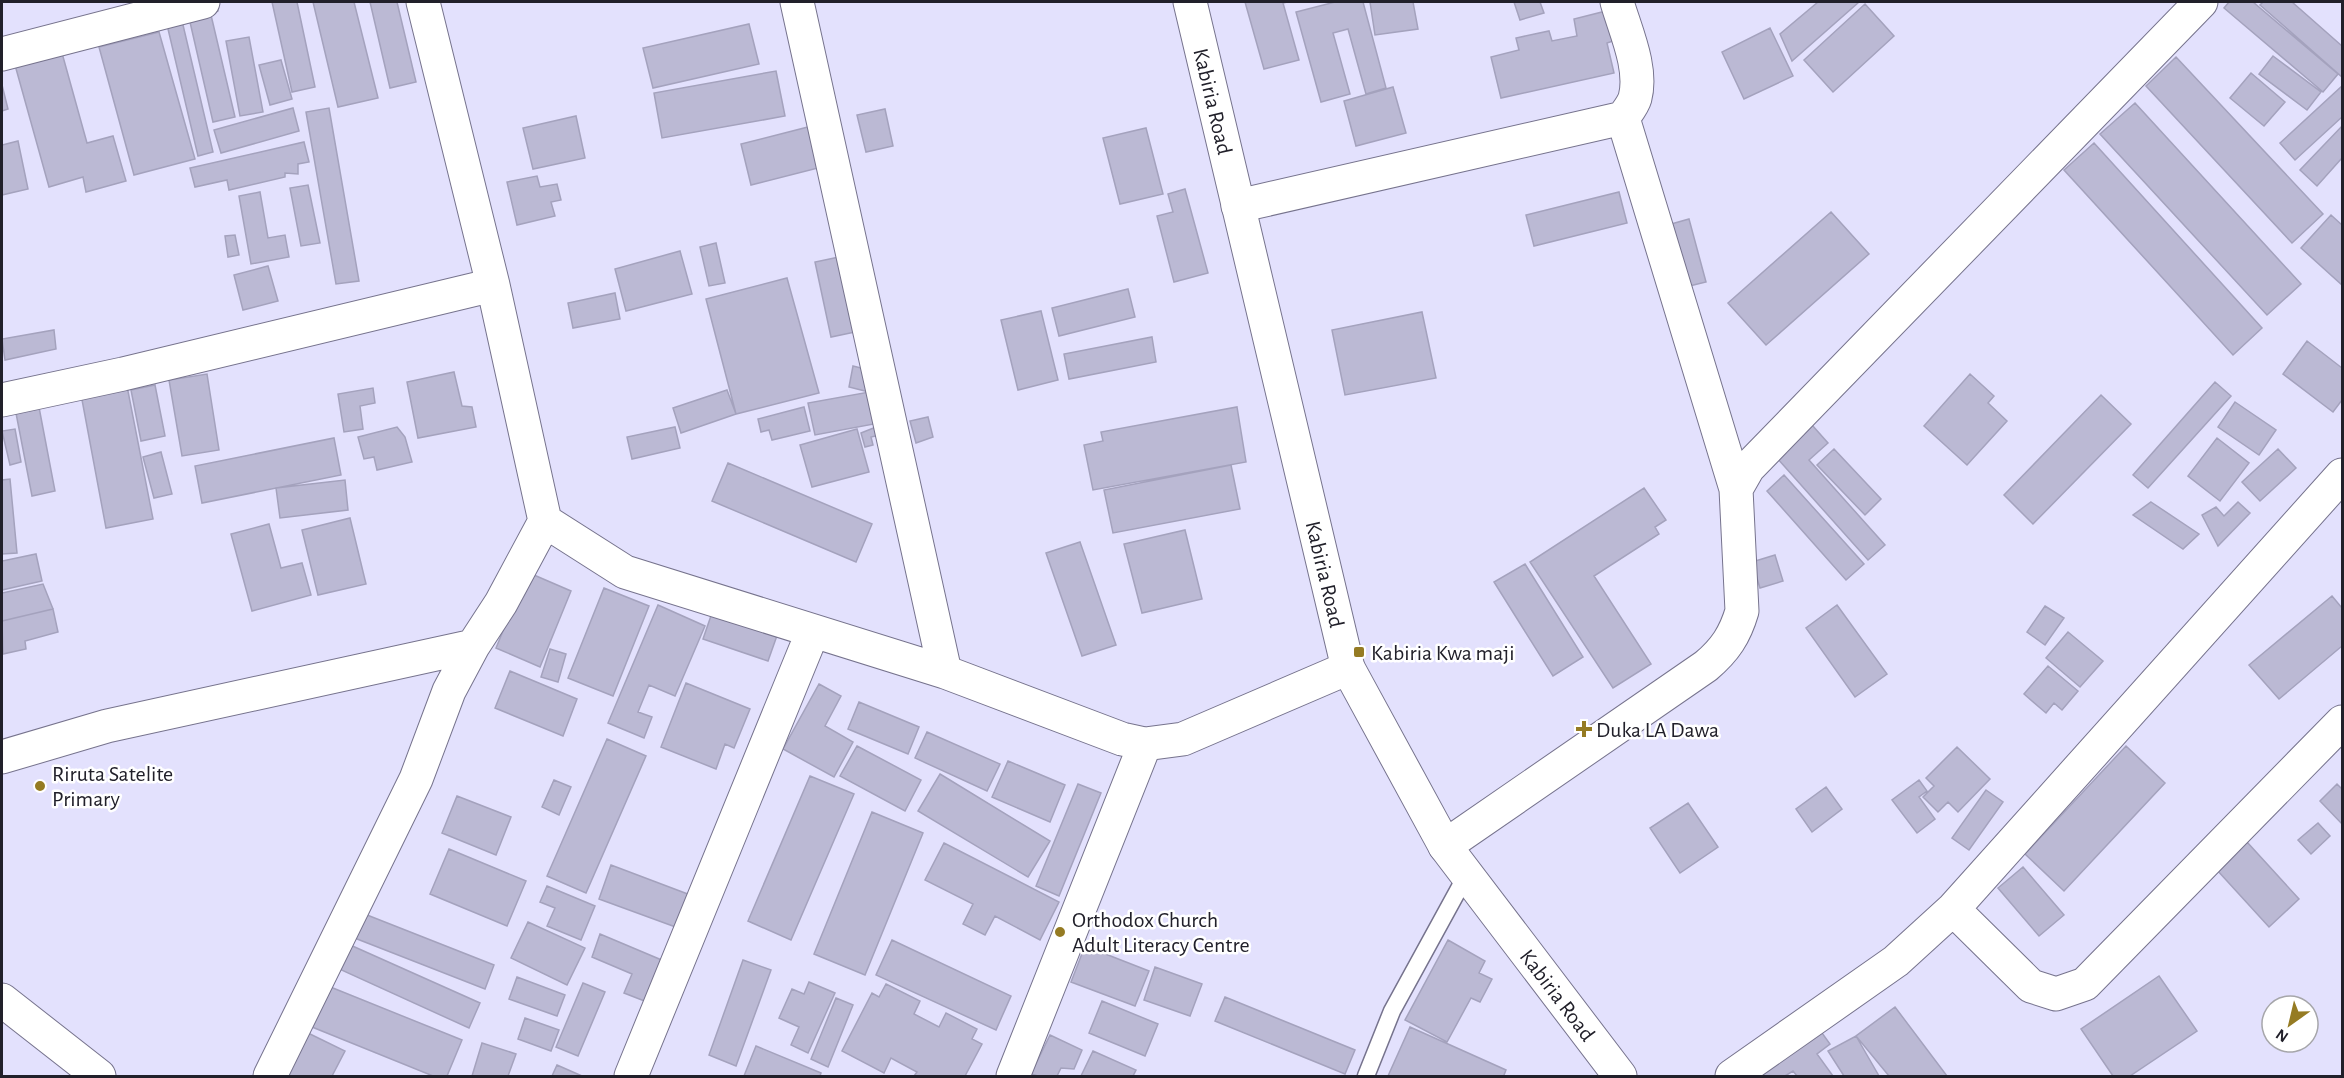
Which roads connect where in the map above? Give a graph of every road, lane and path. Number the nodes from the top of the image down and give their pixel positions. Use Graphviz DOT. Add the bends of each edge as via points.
graph roads {
  1 [pos="203,2"];
  2 [pos="423,2"];
  3 [pos="797,2"];
  4 [pos="1190,2"];
  5 [pos="1617,2"];
  6 [pos="2201,2"];
  7 [pos="2,54"];
  8 [pos="1623,118"];
  9 [pos="1238,206"];
  10 [pos="493,285"];
  11 [pos="2,400"];
  12 [pos="2343,475"];
  13 [pos="1736,489"];
  14 [pos="545,521"];
  15 [pos="813,631"];
  16 [pos="473,646"];
  17 [pos="1348,668"];
  18 [pos="945,672"];
  19 [pos="2343,722"];
  20 [pos="1145,744"];
  21 [pos="2,757"];
  22 [pos="1445,846"];
  23 [pos="1467,874"];
  24 [pos="1953,909"];
  25 [pos="2,1000"];
  26 [pos="99,1077"];
  27 [pos="270,1077"];
  28 [pos="631,1077"];
  29 [pos="1013,1077"];
  30 [pos="1366,1077"];
  31 [pos="1620,1077"];
  32 [pos="1732,1077"];
  1 -- 7 [label="street"];
  2 -- 10 [label="street"];
  3 -- 18 [label="street"];
  4 -- 9 [label="street, Kabiria Road"];
  5 -- 8 [label="street" via="1634,64 1636,87 1635,99"];
  6 -- 13 [label="street" via="1763,451"];
  8 -- 9 [label="street"];
  8 -- 13 [label="street"];
  9 -- 17 [label="street, Kabiria Road"];
  10 -- 11 [label="street"];
  10 -- 14 [label="street"];
  12 -- 24 [label="street"];
  13 -- 22 [label="street" via="1742,611 1726,649"];
  14 -- 15 [label="street" via="625,572"];
  14 -- 16 [label="street"];
  15 -- 18 [label="street"];
  15 -- 28 [label="street"];
  16 -- 21 [label="street" via="107,726"];
  16 -- 27 [label="street" via="449,691 416,779"];
  17 -- 20 [label="street" via="1183,739"];
  17 -- 22 [label="street, Kabiria Road"];
  18 -- 20 [label="street" via="1122,739"];
  19 -- 24 [label="street" via="2085,984 2056,994 2031,986"];
  20 -- 29 [label="street"];
  22 -- 23 [label="street, Kabiria Road"];
  23 -- 30 [label="lane" via="1392,1011"];
  23 -- 31 [label="street, Kabiria Road"];
  24 -- 32 [label="street" via="1896,961"];
  25 -- 26 [label="street"];
}
